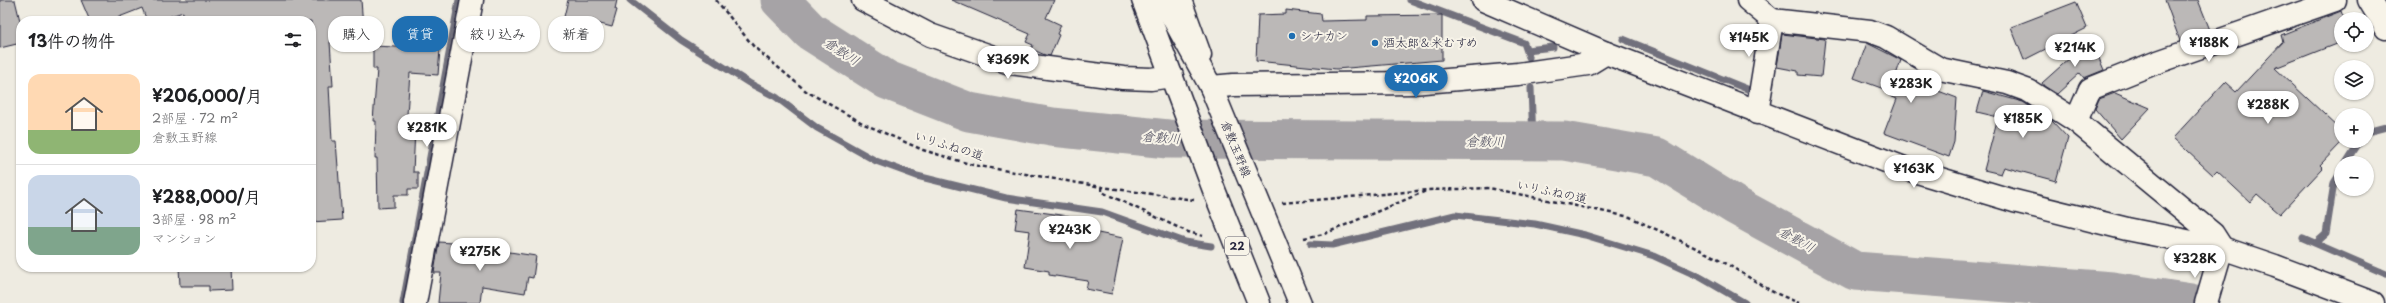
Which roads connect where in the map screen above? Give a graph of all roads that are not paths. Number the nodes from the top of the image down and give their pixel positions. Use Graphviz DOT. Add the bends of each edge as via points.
graph roads {
  1 [pos="472,0"];
  2 [pos="863,0"];
  3 [pos="1143,0"];
  4 [pos="1163,0"];
  5 [pos="1180,0"];
  6 [pos="1483,0"];
  7 [pos="1748,0"];
  8 [pos="2335,0"];
  9 [pos="2368,0"];
  10 [pos="1772,20"];
  11 [pos="2386,28"];
  12 [pos="1606,53"];
  13 [pos="1175,84"];
  14 [pos="1211,87"];
  15 [pos="1757,113"];
  16 [pos="2076,120"];
  17 [pos="2219,257"];
  18 [pos="415,303"];
  19 [pos="1259,303"];
  20 [pos="1300,303"];
  21 [pos="2206,303"];
  22 [pos="2373,303"];
  1 -- 18 [label="street"];
  2 -- 13 [label="street" via="930,35 1010,63"];
  3 -- 13 [label="street, 22"];
  4 -- 14 [label="street, 倉敷玉野線"];
  5 -- 14 [label="street"];
  6 -- 12 [label="street"];
  7 -- 10 [label="street"];
  8 -- 16 [label="street" via="2155,63 2090,89"];
  9 -- 11 [label="street"];
  10 -- 15 [label="street"];
  10 -- 16 [label="street" via="1870,31 1886,37 1940,69 2007,83 2029,91"];
  12 -- 14 [label="street" via="1588,64 1518,74 1412,83"];
  12 -- 15 [label="street"];
  13 -- 19 [label="street, 22" via="1207,195"];
  14 -- 20 [label="street, 倉敷玉野線"];
  15 -- 17 [label="street" via="1904,168"];
  16 -- 17 [label="street" via="2212,234"];
  17 -- 21 [label="street"];
  17 -- 22 [label="street" via="2275,266"];
}
